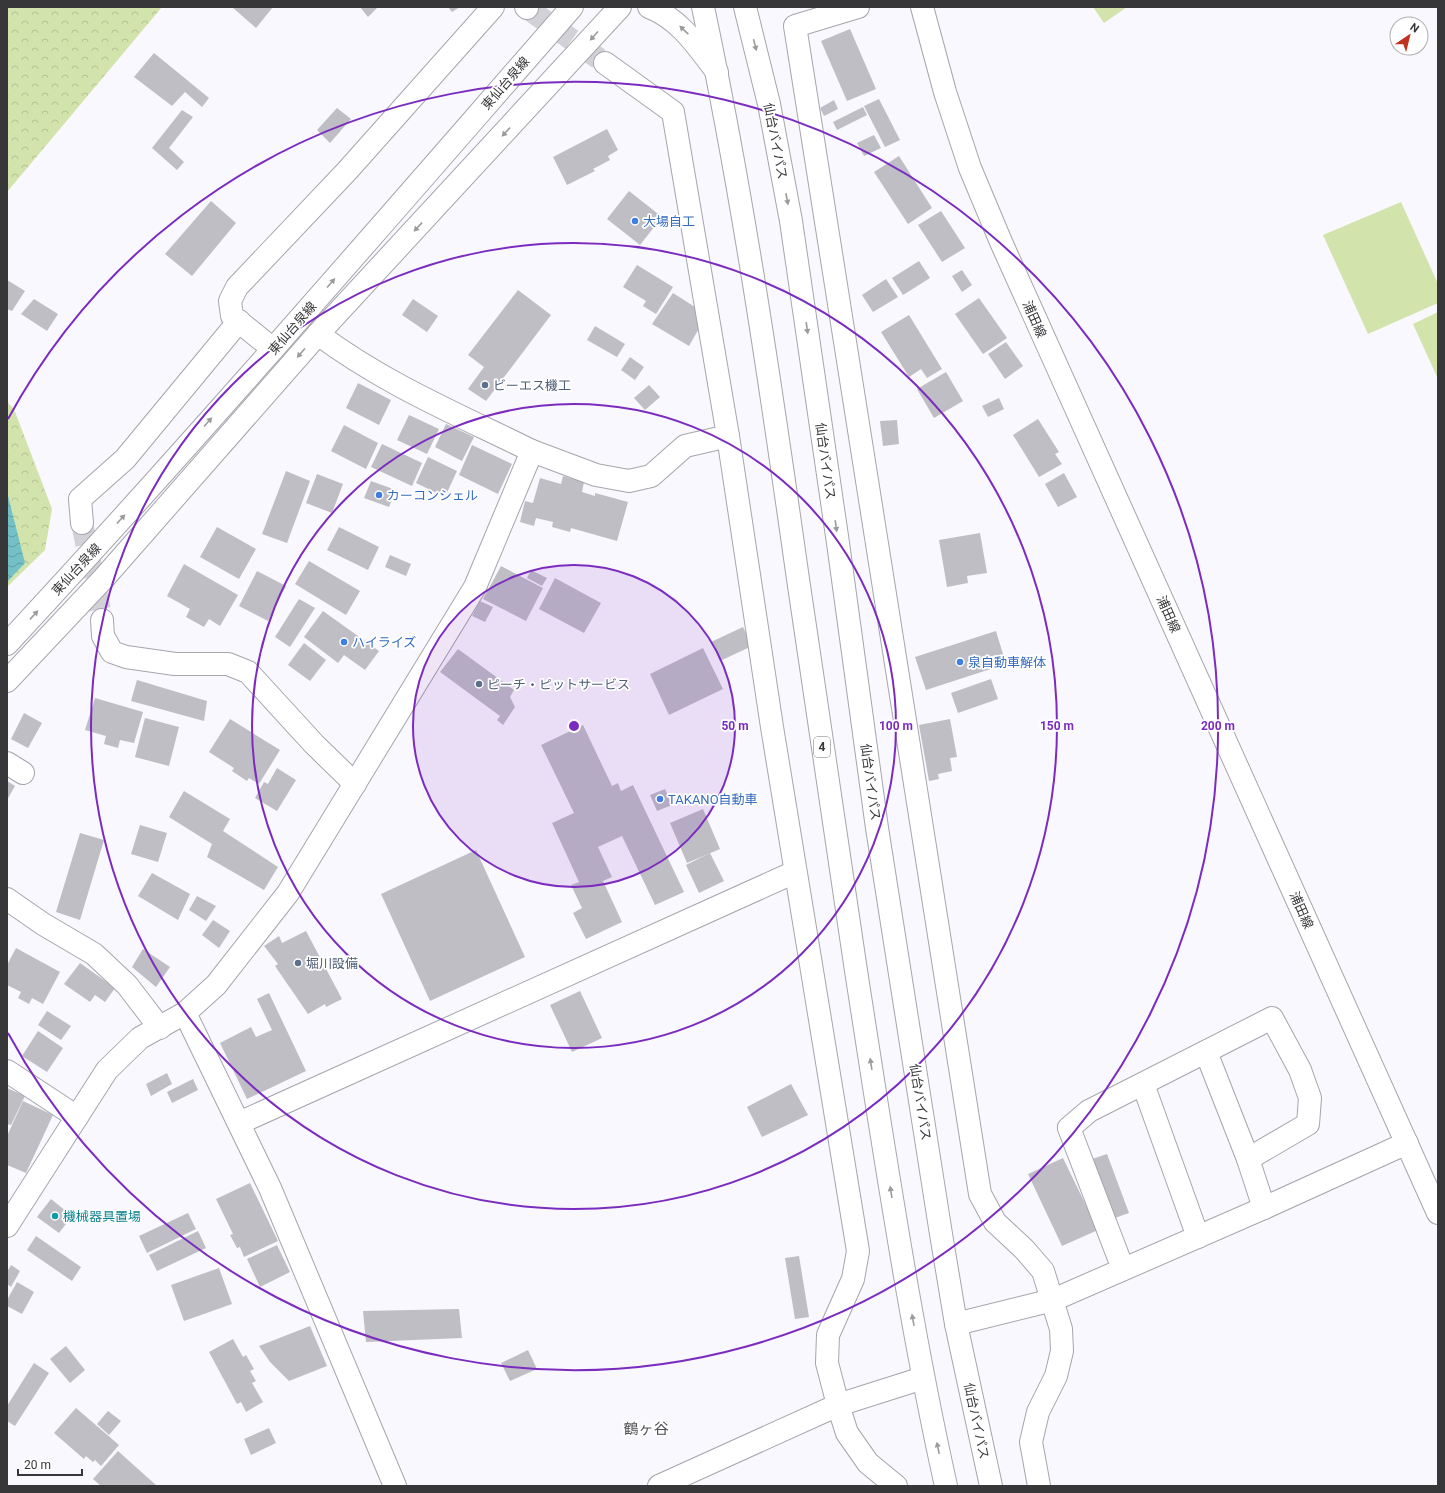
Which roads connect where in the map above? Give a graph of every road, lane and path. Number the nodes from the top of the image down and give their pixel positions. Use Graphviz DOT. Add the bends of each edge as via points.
graph roads {
  1 [pos="493,7"];
  2 [pos="572,7"];
  3 [pos="649,7"];
  4 [pos="703,7"];
  5 [pos="858,7"];
  6 [pos="922,7"];
  7 [pos="625,8"];
  8 [pos="747,10"];
  9 [pos="606,63"];
  10 [pos="716,72"];
  11 [pos="239,321"];
  12 [pos="318,334"];
  13 [pos="273,349"];
  14 [pos="728,436"];
  15 [pos="532,451"];
  16 [pos="82,523"];
  17 [pos="102,620"];
  18 [pos="7,644"];
  19 [pos="7,681"];
  20 [pos="356,784"];
  21 [pos="795,872"];
  22 [pos="7,898"];
  23 [pos="185,1013"];
  24 [pos="160,1028"];
  25 [pos="1206,1052"];
  26 [pos="7,1071"];
  27 [pos="1143,1084"];
  28 [pos="77,1117"];
  29 [pos="239,1123"];
  30 [pos="1407,1143"];
  31 [pos="1248,1159"];
  32 [pos="17,1194"];
  33 [pos="1264,1208"];
  34 [pos="1438,1213"];
  35 [pos="7,1226"];
  36 [pos="1198,1237"];
  37 [pos="1123,1269"];
  38 [pos="1053,1300"];
  39 [pos="956,1324"];
  40 [pos="923,1378"];
  41 [pos="838,1405"];
  42 [pos="395,1486"];
  43 [pos="659,1486"];
  44 [pos="896,1486"];
  45 [pos="946,1486"];
  46 [pos="990,1486"];
  47 [pos="1039,1486"];
  1 -- 11 [label="main road" via="347,171 237,287 230,301 232,316"];
  13 -- 2 [label="main road, 東仙台泉線, one-way"];
  10 -- 3 [label="main road, one-way" via="690,36 669,16"];
  4 -- 10 [label="main road, 4"];
  5 -- 38 [label="main road" via="795,26 980,1194 995,1222 1043,1271"];
  6 -- 30 [label="main road, 浦田線" via="960,138 1000,242"];
  7 -- 12 [label="main road, one-way"];
  8 -- 39 [label="main road, 仙台バイパス, one-way" via="769,104 791,221 877,828"];
  9 -- 14 [label="main road" via="673,112"];
  40 -- 10 [label="main road, 4, one-way" via="842,886 749,251"];
  11 -- 13 [label="main road"];
  11 -- 16 [label="main road" via="125,459 80,498"];
  12 -- 15 [label="main road" via="392,382"];
  12 -- 19 [label="main road, one-way" via="104,578"];
  18 -- 13 [label="main road, 東仙台泉線, one-way"];
  14 -- 15 [label="main road" via="685,446 651,476 629,481 596,475"];
  14 -- 21 [label="main road"];
  15 -- 20 [label="main road" via="475,587"];
  17 -- 20 [label="main road" via="103,636 112,652 126,657 175,664 228,664 248,672 314,744"];
  20 -- 23 [label="main road" via="288,893 216,984"];
  21 -- 29 [label="main road"];
  21 -- 41 [label="main road" via="858,1251 853,1279 828,1335 827,1363"];
  22 -- 24 [label="main road" via="43,924 94,954 127,985"];
  23 -- 24 [label="main road"];
  23 -- 29 [label="main road"];
  24 -- 28 [label="main road" via="140,1038 107,1070"];
  25 -- 27 [label="main road"];
  25 -- 31 [label="main road"];
  25 -- 31 [label="main road" via="1272,1018 1300,1070 1310,1098 1308,1124"];
  26 -- 28 [label="main road"];
  27 -- 36 [label="main road"];
  27 -- 37 [label="main road" via="1089,1111 1069,1128"];
  28 -- 32 [label="main road"];
  29 -- 42 [label="main road" via="270,1188"];
  30 -- 33 [label="main road"];
  30 -- 34 [label="main road, 浦田線"];
  31 -- 33 [label="main road"];
  32 -- 35 [label="main road"];
  33 -- 36 [label="main road"];
  36 -- 37 [label="main road"];
  37 -- 38 [label="main road"];
  38 -- 39 [label="main road"];
  38 -- 47 [label="main road" via="1061,1329 1062,1351 1056,1376 1038,1412 1032,1442"];
  39 -- 46 [label="main road, 仙台バイパス"];
  40 -- 41 [label="main road"];
  45 -- 40 [label="main road, 4, one-way"];
  41 -- 43 [label="main road"];
  41 -- 44 [label="main road" via="847,1433 868,1462"];
}
